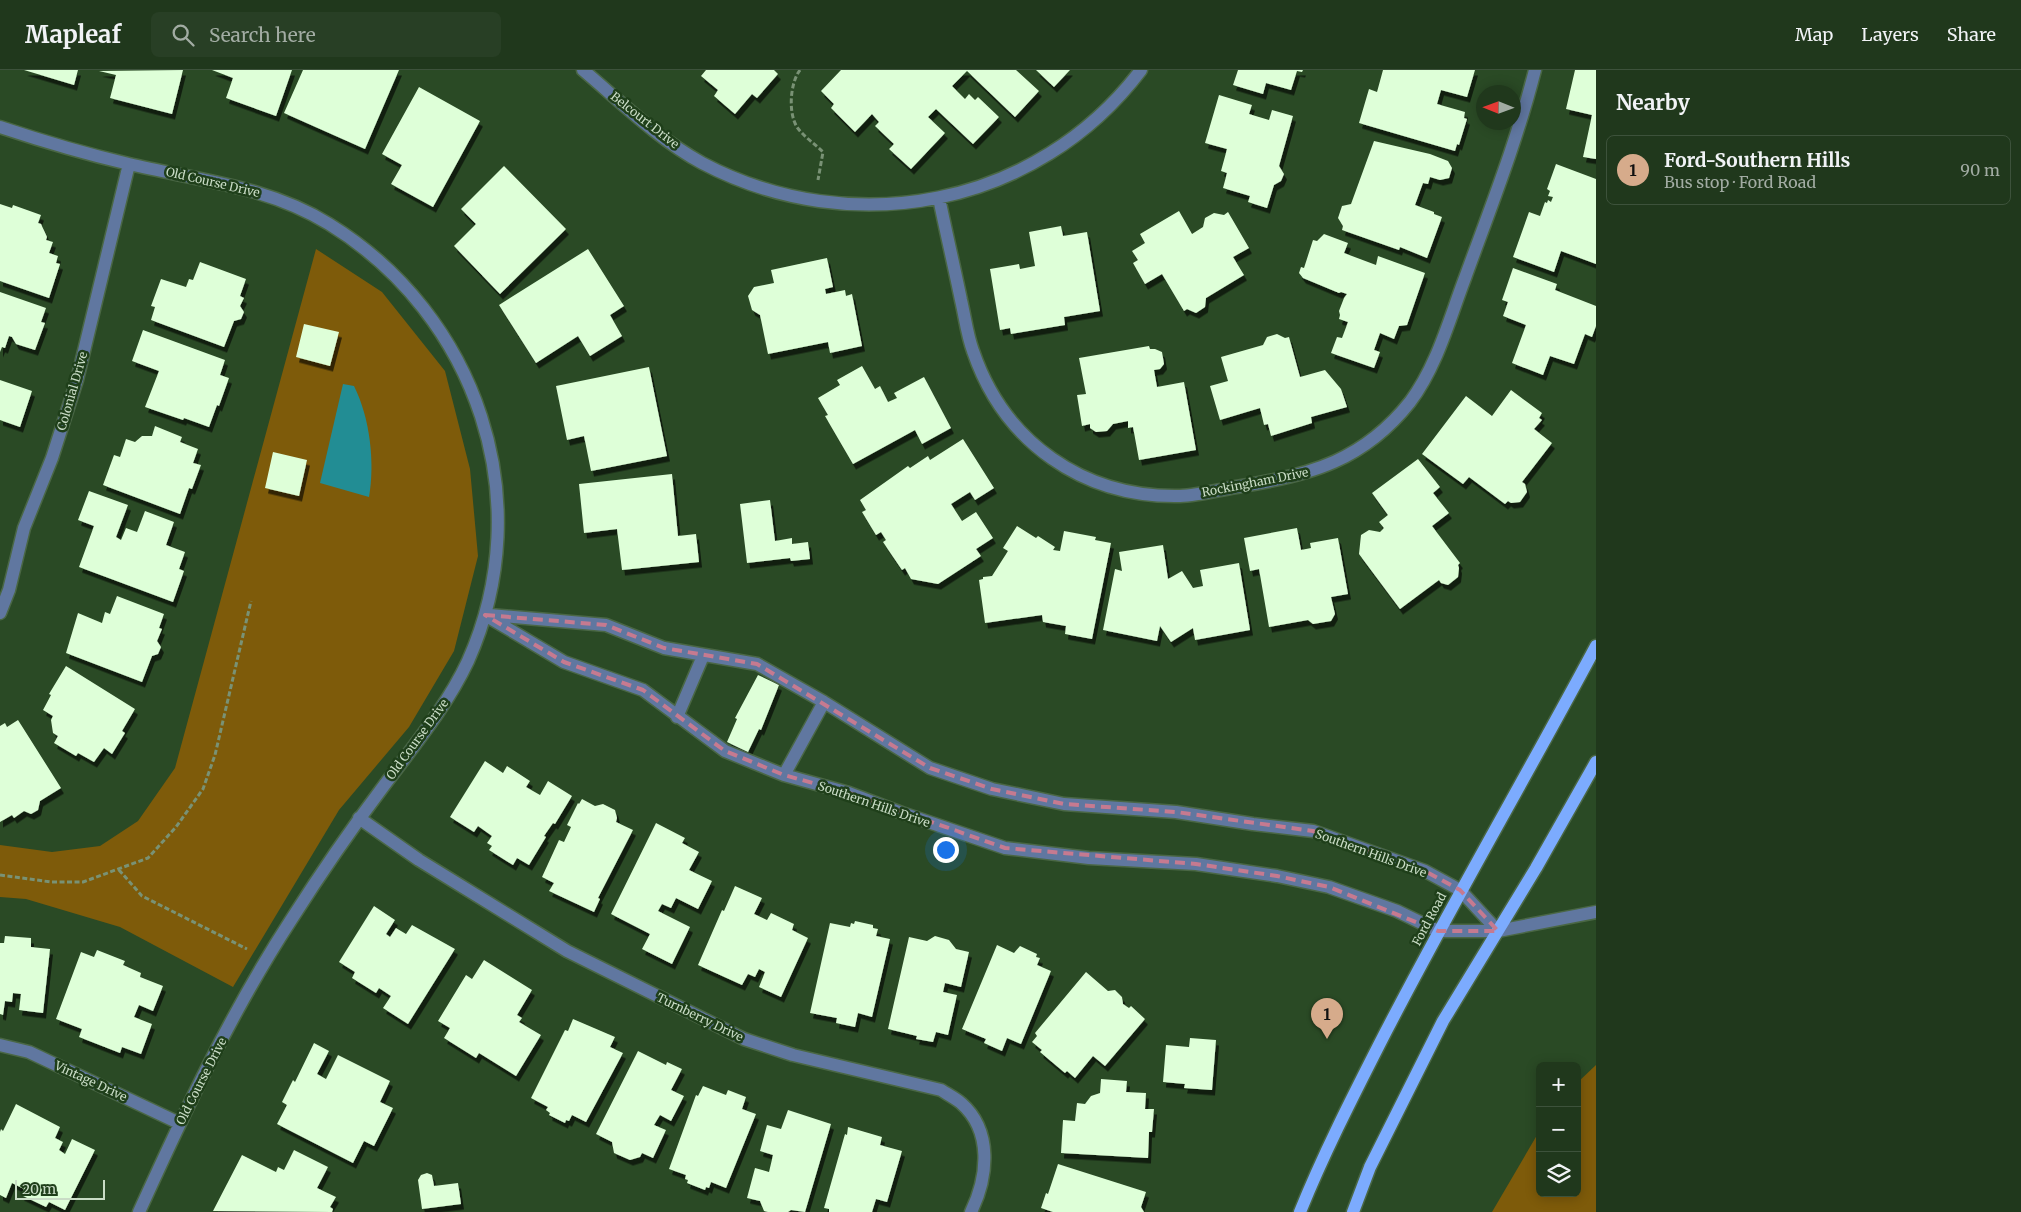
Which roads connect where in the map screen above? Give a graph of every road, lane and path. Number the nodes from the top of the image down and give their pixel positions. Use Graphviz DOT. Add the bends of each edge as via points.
graph roads {
  1 [pos="583,70"];
  2 [pos="800,70"];
  3 [pos="1141,70"];
  4 [pos="1535,70"];
  5 [pos="0,127"];
  6 [pos="129,164"];
  7 [pos="818,183"];
  8 [pos="939,198"];
  9 [pos="251,601"];
  10 [pos="0,613"];
  11 [pos="485,615"];
  12 [pos="1596,646"];
  13 [pos="702,656"];
  14 [pos="824,702"];
  15 [pos="677,717"];
  16 [pos="1596,762"];
  17 [pos="784,775"];
  18 [pos="359,818"];
  19 [pos="119,870"];
  20 [pos="0,875"];
  21 [pos="1460,890"];
  22 [pos="1596,912"];
  23 [pos="1438,931"];
  24 [pos="1498,931"];
  25 [pos="268,960"];
  26 [pos="0,1045"];
  27 [pos="180,1123"];
  28 [pos="139,1212"];
  29 [pos="971,1212"];
  30 [pos="1300,1212"];
  31 [pos="1353,1212"];
  1 -- 8 [label="street, Belcourt Drive" via="660,136 701,162 746,183 799,198 841,204 890,205"];
  2 -- 7 [label="path" via="794,77 791,105 796,126 823,152"];
  3 -- 8 [label="street, Belcourt Drive" via="1093,122 1053,152 1010,175"];
  4 -- 8 [label="street, Rockingham Drive" via="1503,173 1432,365 1410,401 1384,429 1354,452 1320,469 1282,479 1182,496 1139,494 1098,484 1063,467 1033,444 1010,420 988,389 972,350"];
  5 -- 6 [label="street, Old Course Drive"];
  6 -- 10 [label="street, Colonial Drive" via="78,380 24,528"];
  6 -- 11 [label="street, Old Course Drive" via="231,184 284,201 328,222 373,254 408,288 435,321 461,364 480,409 494,462 498,511 496,560"];
  9 -- 19 [label="path" via="215,755 203,790 176,828 148,858"];
  11 -- 13 [label="street, Southern Hills Drive" via="606,625 664,648"];
  11 -- 15 [label="street, Southern Hills Drive" via="564,662 644,690"];
  11 -- 18 [label="street, Old Course Drive" via="468,661 444,704"];
  12 -- 21 [label="main road, Ford Road"];
  13 -- 14 [label="street, Southern Hills Drive" via="757,664"];
  13 -- 15 [label="street"];
  14 -- 17 [label="street"];
  14 -- 21 [label="street, Southern Hills Drive" via="930,768 992,790 1064,804 1176,812 1313,831 1425,871"];
  15 -- 17 [label="street, Southern Hills Drive" via="725,751"];
  16 -- 24 [label="main road"];
  17 -- 23 [label="street, Southern Hills Drive" via="849,793 1005,848 1090,858 1196,864 1277,876 1329,887 1397,911"];
  18 -- 25 [label="street, Old Course Drive"];
  18 -- 29 [label="street, Turnberry Drive" via="419,860 567,951 744,1039 792,1055 941,1090 961,1102 974,1117 983,1137 986,1162"];
  19 -- 20 [label="path" via="83,882 51,882"];
  19 -- 25 [label="path" via="142,896"];
  21 -- 23 [label="main road, Ford Road"];
  21 -- 24 [label="street, Southern Hills Drive"];
  22 -- 24 [label="street"];
  23 -- 24 [label="street, Southern Hills Drive"];
  23 -- 30 [label="main road, Ford Road" via="1322,1158"];
  24 -- 31 [label="main road" via="1443,1021 1370,1167"];
  25 -- 27 [label="street, Old Course Drive" via="222,1038"];
  26 -- 27 [label="street, Vintage Drive" via="29,1052"];
  27 -- 28 [label="street, Old Course Drive"];
}
